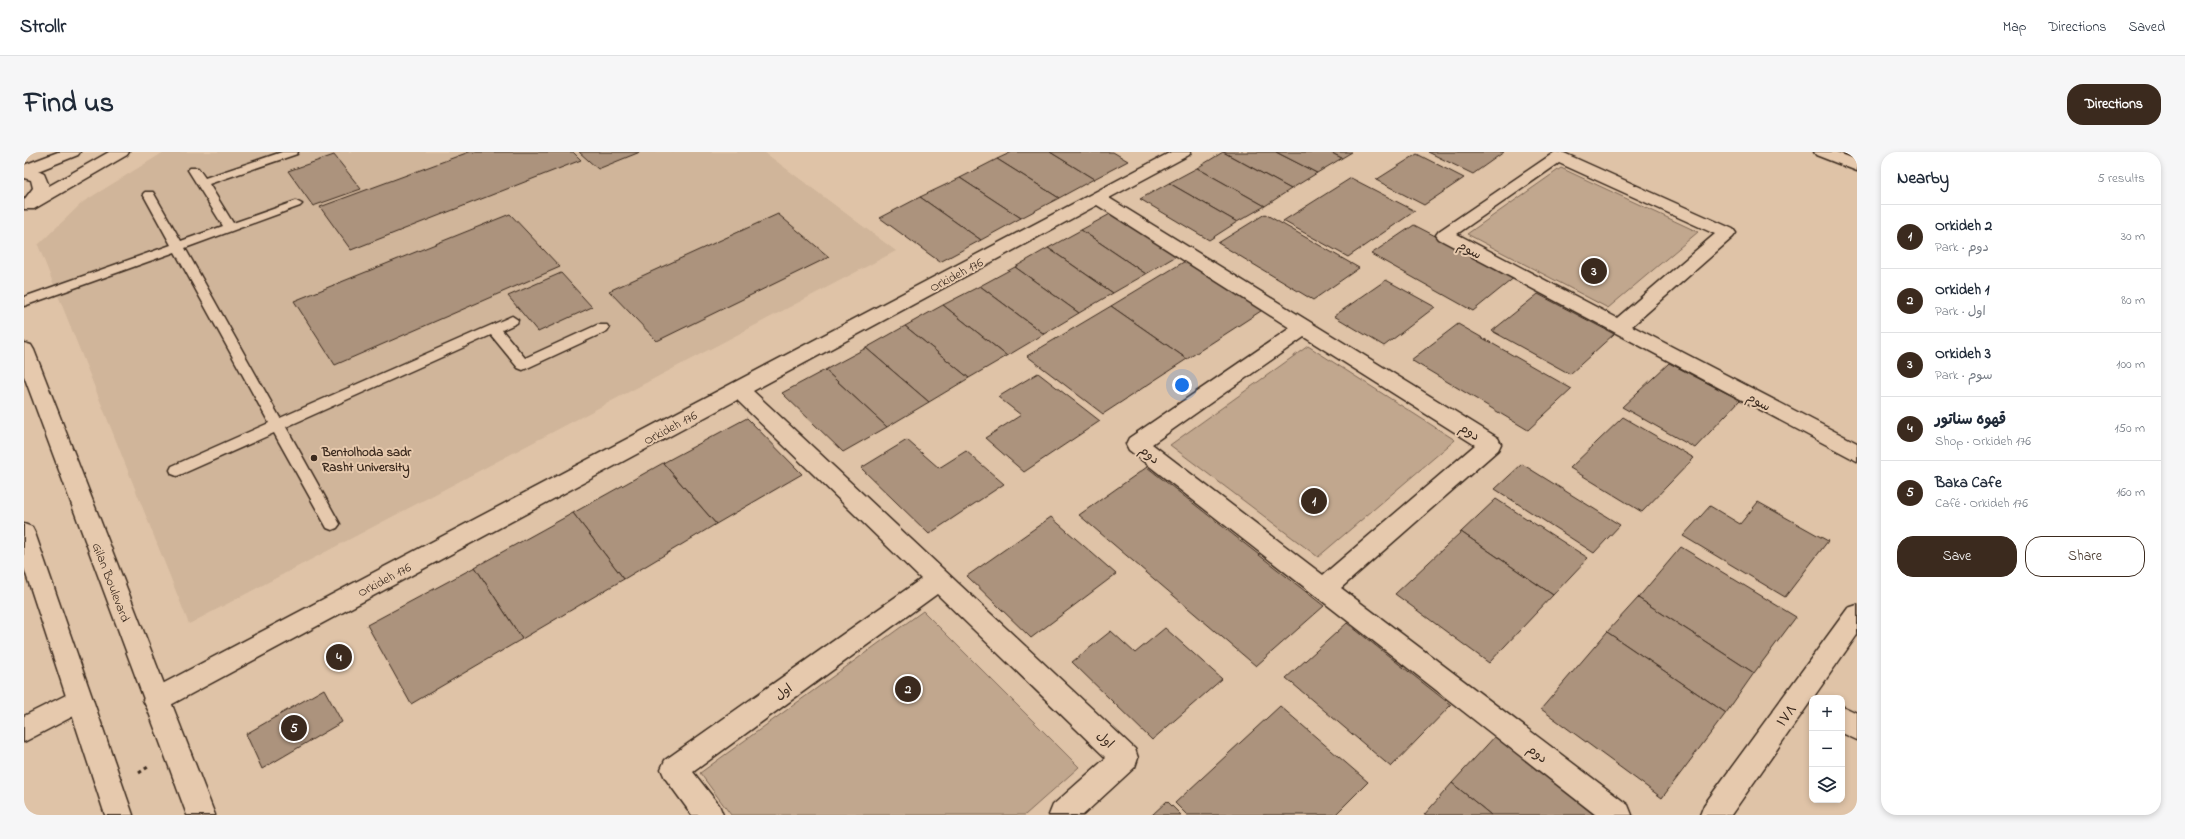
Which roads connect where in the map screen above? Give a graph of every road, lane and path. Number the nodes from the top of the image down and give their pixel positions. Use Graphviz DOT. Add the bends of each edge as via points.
graph roads {
  1 [pos="72,152"];
  2 [pos="120,152"];
  3 [pos="293,152"];
  4 [pos="1183,152"];
  5 [pos="1822,152"];
  6 [pos="1554,154"];
  7 [pos="1857,166"];
  8 [pos="194,170"];
  9 [pos="24,172"];
  10 [pos="202,183"];
  11 [pos="149,194"];
  12 [pos="1097,198"];
  13 [pos="296,204"];
  14 [pos="28,205"];
  15 [pos="230,228"];
  16 [pos="178,247"];
  17 [pos="24,302"];
  18 [pos="512,320"];
  19 [pos="1619,327"];
  20 [pos="492,328"];
  21 [pos="602,328"];
  22 [pos="1304,328"];
  23 [pos="24,350"];
  24 [pos="739,390"];
  25 [pos="277,425"];
  26 [pos="1857,453"];
  27 [pos="177,470"];
  28 [pos="332,524"];
  29 [pos="24,533"];
  30 [pos="938,580"];
  31 [pos="1324,589"];
  32 [pos="1857,615"];
  33 [pos="1807,696"];
  34 [pos="80,700"];
  35 [pos="156,700"];
  36 [pos="1845,720"];
  37 [pos="1857,728"];
  38 [pos="24,730"];
  39 [pos="176,750"];
  40 [pos="110,790"];
  41 [pos="119,815"];
  42 [pos="201,815"];
  43 [pos="709,815"];
  44 [pos="1063,815"];
  45 [pos="1618,815"];
  46 [pos="1714,815"];
  1 -- 9 [label="street"];
  2 -- 14 [label="street"];
  3 -- 10 [label="lane"];
  4 -- 12 [label="street, Orkideh 176"];
  5 -- 7 [label="street"];
  6 -- 19 [label="street, سوم" via="1445,235"];
  6 -- 19 [label="street, سوم" via="1727,233"];
  8 -- 10 [label="lane"];
  9 -- 14 [label="street" via="38,177 41,188"];
  10 -- 15 [label="lane"];
  11 -- 16 [label="lane"];
  12 -- 22 [label="street, دوم"];
  12 -- 24 [label="street, Orkideh 176"];
  13 -- 15 [label="lane"];
  15 -- 16 [label="lane"];
  16 -- 17 [label="lane"];
  16 -- 25 [label="lane"];
  18 -- 20 [label="lane"];
  19 -- 26 [label="street, سوم"];
  20 -- 21 [label="lane" via="522,365"];
  20 -- 25 [label="lane"];
  22 -- 31 [label="street, دوم" via="1490,444"];
  22 -- 31 [label="street, دوم" via="1137,444"];
  23 -- 35 [label="street, Gilan Boulevard"];
  24 -- 30 [label="street, اول"];
  24 -- 35 [label="street, Orkideh 176"];
  25 -- 27 [label="lane"];
  25 -- 28 [label="lane"];
  29 -- 34 [label="street"];
  30 -- 43 [label="street, اول" via="675,769"];
  30 -- 44 [label="street, اول" via="1125,758"];
  31 -- 45 [label="street, دوم"];
  32 -- 33 [label="street, ۱۷۸"];
  33 -- 46 [label="street, ۱۷۸"];
  34 -- 38 [label="street"];
  34 -- 40 [label="street"];
  35 -- 39 [label="street, Gilan Boulevard"];
  36 -- 37 [label="street"];
  39 -- 40 [label="path"];
  39 -- 42 [label="street, Gilan Boulevard"];
  40 -- 41 [label="street"];
}
